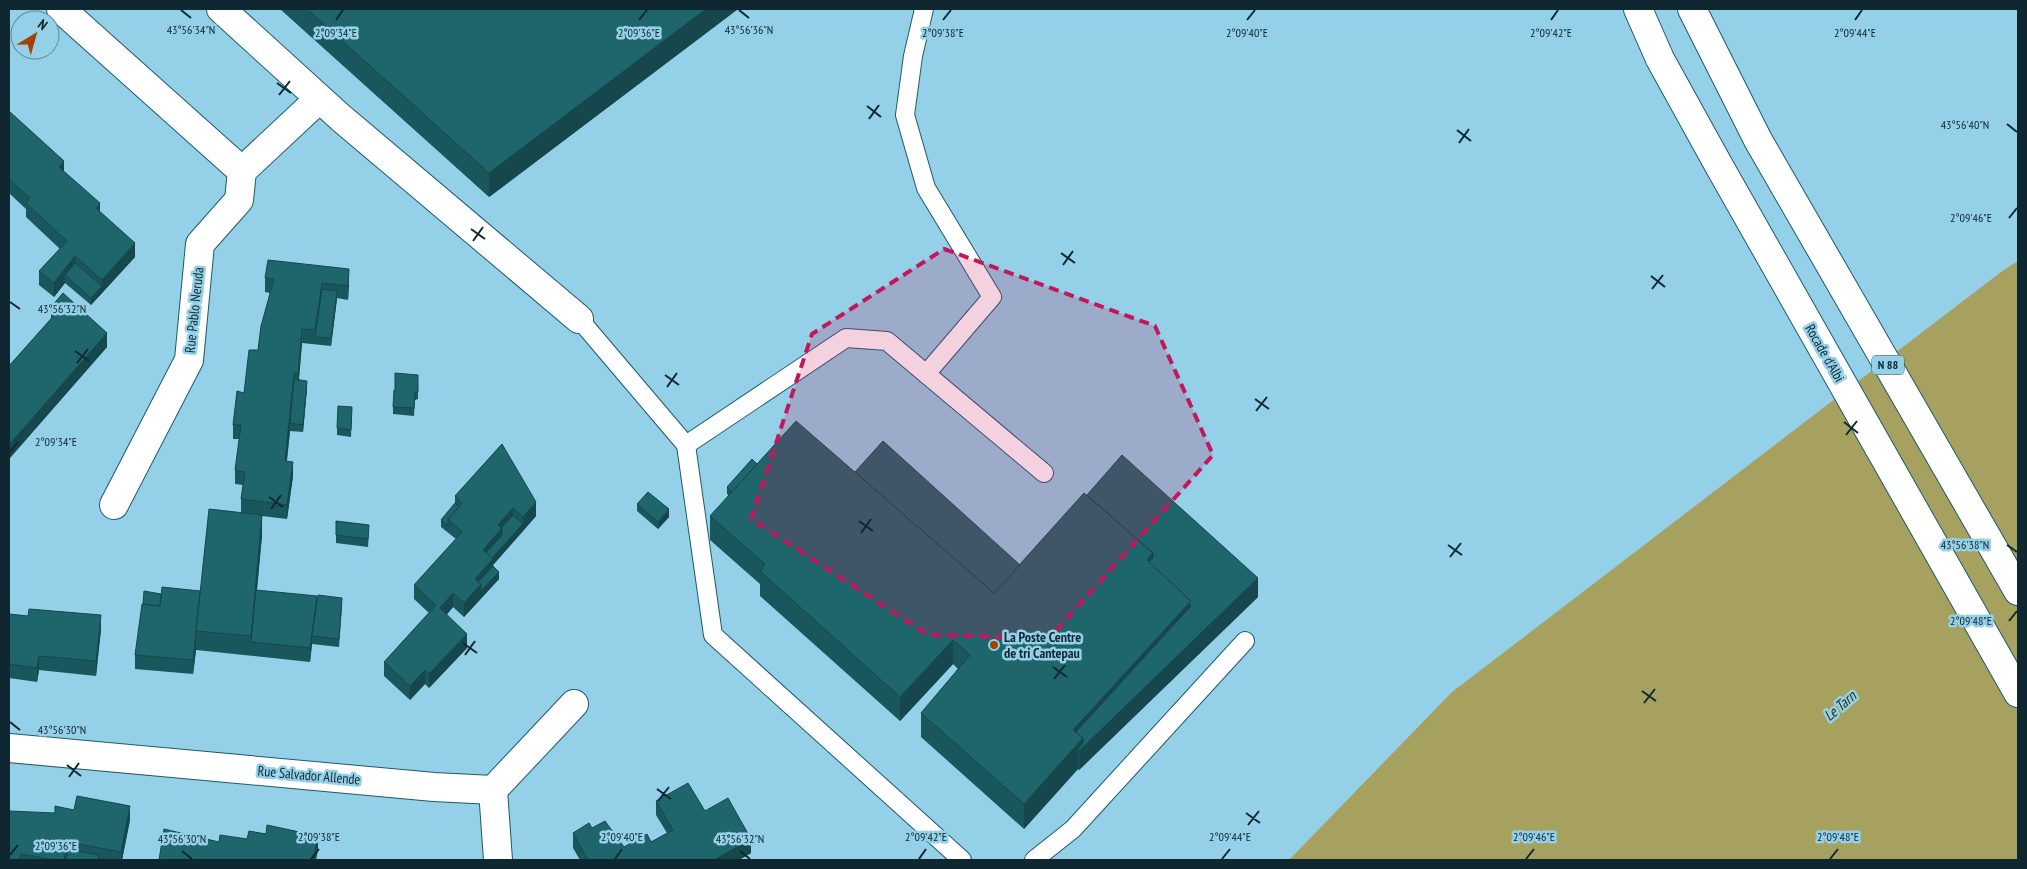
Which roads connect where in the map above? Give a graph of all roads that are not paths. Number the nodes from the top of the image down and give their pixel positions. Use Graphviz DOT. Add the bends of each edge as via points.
graph roads {
  1 [pos="61,9"];
  2 [pos="221,9"];
  3 [pos="924,9"];
  4 [pos="1630,9"];
  5 [pos="1638,9"];
  6 [pos="1692,9"];
  7 [pos="1660,59"];
  8 [pos="319,98"];
  9 [pos="242,171"];
  10 [pos="579,320"];
  11 [pos="926,374"];
  12 [pos="686,445"];
  13 [pos="1044,473"];
  14 [pos="114,505"];
  15 [pos="2018,591"];
  16 [pos="1245,641"];
  17 [pos="2018,693"];
  18 [pos="574,704"];
  19 [pos="9,748"];
  20 [pos="493,790"];
  21 [pos="498,860"];
  22 [pos="962,860"];
  23 [pos="1034,860"];
  1 -- 9 [label="main road"];
  2 -- 8 [label="main road"];
  3 -- 11 [label="lane" via="904,115 926,188 992,297"];
  4 -- 7 [label="main road"];
  5 -- 7 [label="main road, Rocade d'Albi"];
  6 -- 15 [label="main road, N 88" via="1758,140"];
  7 -- 17 [label="main road, Rocade d'Albi"];
  8 -- 9 [label="main road"];
  8 -- 10 [label="main road"];
  9 -- 14 [label="main road, Rue Pablo Neruda" via="239,200 200,244 189,360"];
  10 -- 12 [label="lane"];
  11 -- 12 [label="lane" via="887,341 846,338"];
  11 -- 13 [label="lane"];
  12 -- 22 [label="lane" via="713,634"];
  16 -- 23 [label="lane" via="1073,829"];
  18 -- 20 [label="main road"];
  19 -- 20 [label="main road, Rue Salvador Allende"];
  20 -- 21 [label="main road"];
}
